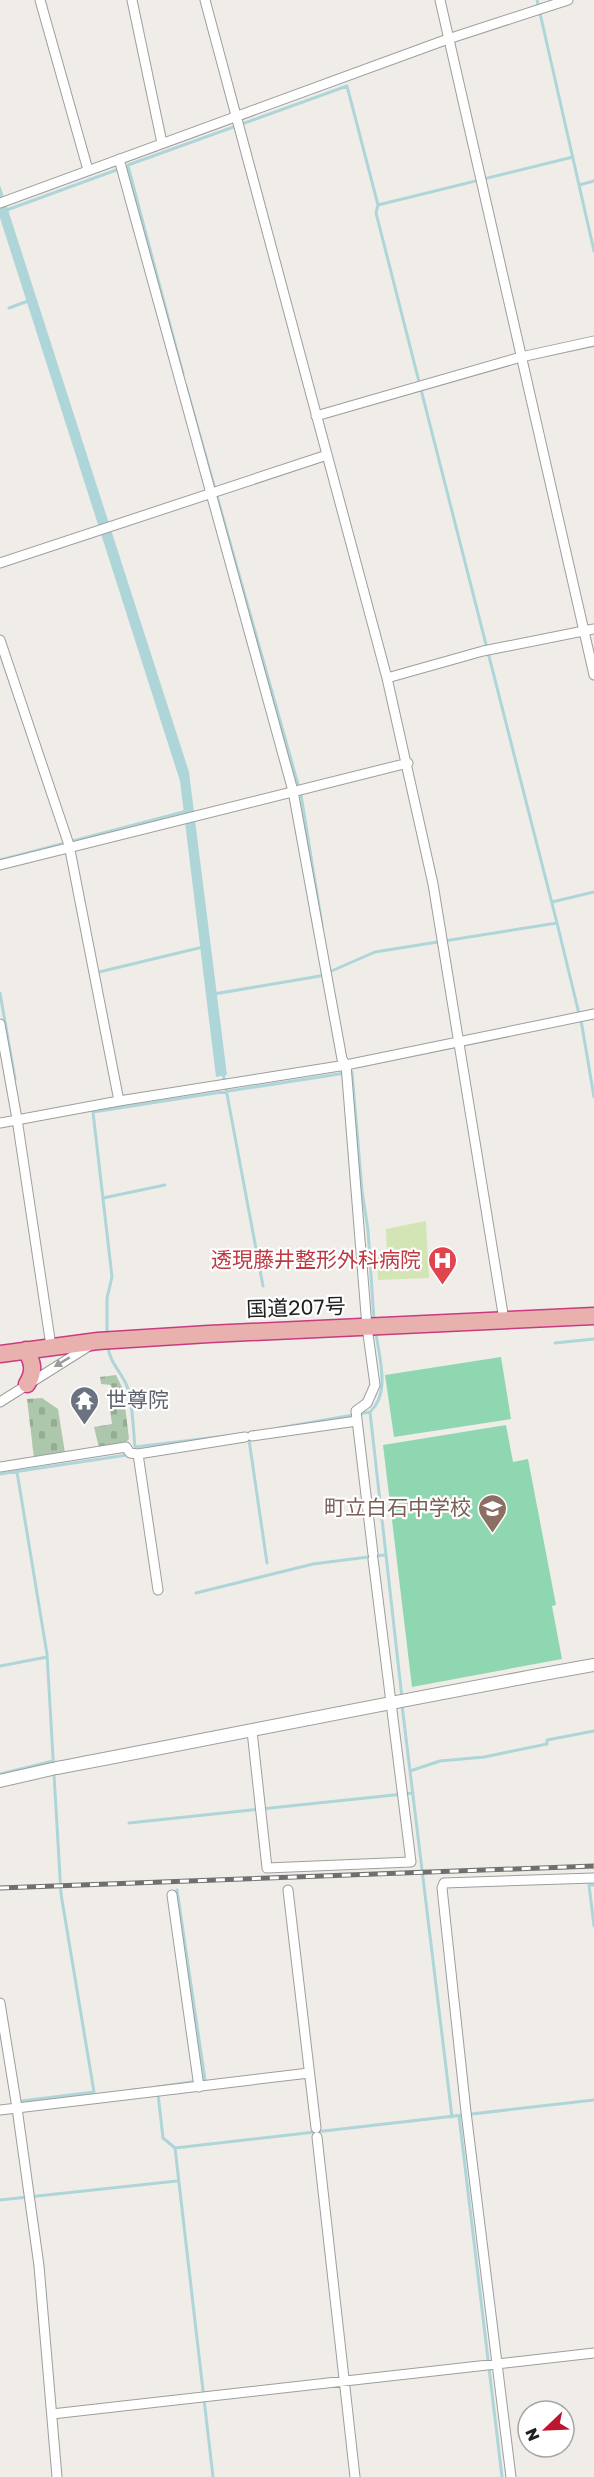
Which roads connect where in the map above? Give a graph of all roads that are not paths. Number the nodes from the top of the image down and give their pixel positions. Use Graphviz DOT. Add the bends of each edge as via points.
graph roads {
  1 [pos="39,0"];
  2 [pos="132,0"];
  3 [pos="205,0"];
  4 [pos="440,0"];
  5 [pos="568,0"];
  6 [pos="448,39"];
  7 [pos="236,123"];
  8 [pos="162,143"];
  9 [pos="121,165"];
  10 [pos="88,170"];
  11 [pos="5,201"];
  12 [pos="594,341"];
  13 [pos="521,357"];
  14 [pos="316,416"];
  15 [pos="327,455"];
  16 [pos="215,492"];
  17 [pos="0,563"];
  18 [pos="594,629"];
  19 [pos="583,630"];
  20 [pos="0,640"];
  21 [pos="594,675"];
  22 [pos="387,678"];
  23 [pos="408,763"];
  24 [pos="297,790"];
  25 [pos="68,844"];
  26 [pos="0,865"];
  27 [pos="594,1014"];
  28 [pos="0,1024"];
  29 [pos="459,1041"];
  30 [pos="347,1070"];
  31 [pos="119,1101"];
  32 [pos="17,1119"];
  33 [pos="0,1123"];
  34 [pos="594,1316"];
  35 [pos="504,1320"];
  36 [pos="372,1327"];
  37 [pos="104,1341"];
  38 [pos="51,1346"];
  39 [pos="26,1350"];
  40 [pos="0,1354"];
  41 [pos="27,1384"];
  42 [pos="0,1402"];
  43 [pos="357,1416"];
  44 [pos="138,1454"];
  45 [pos="0,1467"];
  46 [pos="158,1590"];
  47 [pos="594,1665"];
  48 [pos="398,1701"];
  49 [pos="252,1731"];
  50 [pos="0,1781"];
  51 [pos="594,1878"];
  52 [pos="288,1890"];
  53 [pos="172,1895"];
  54 [pos="0,2003"];
  55 [pos="309,2073"];
  56 [pos="199,2083"];
  57 [pos="17,2108"];
  58 [pos="0,2110"];
  59 [pos="594,2353"];
  60 [pos="491,2365"];
  61 [pos="345,2381"];
  62 [pos="52,2414"];
  63 [pos="57,2477"];
  64 [pos="355,2477"];
  65 [pos="511,2477"];
  1 -- 10 [label="street"];
  2 -- 8 [label="street"];
  3 -- 7 [label="street"];
  4 -- 6 [label="street"];
  5 -- 6 [label="street"];
  6 -- 7 [label="street"];
  6 -- 13 [label="street"];
  7 -- 8 [label="street"];
  7 -- 14 [label="street"];
  8 -- 9 [label="street"];
  9 -- 10 [label="street"];
  9 -- 16 [label="street"];
  10 -- 11 [label="street"];
  12 -- 13 [label="street"];
  13 -- 14 [label="street"];
  13 -- 19 [label="street"];
  14 -- 15 [label="street"];
  15 -- 16 [label="street"];
  15 -- 22 [label="street"];
  16 -- 17 [label="street"];
  16 -- 24 [label="street"];
  18 -- 19 [label="street"];
  19 -- 21 [label="street"];
  19 -- 22 [label="street" via="487,650"];
  20 -- 25 [label="street"];
  22 -- 23 [label="street"];
  23 -- 24 [label="street"];
  23 -- 29 [label="street"];
  24 -- 25 [label="street"];
  24 -- 30 [label="street" via="326,974"];
  25 -- 26 [label="street"];
  25 -- 31 [label="street"];
  27 -- 29 [label="street"];
  28 -- 32 [label="street"];
  29 -- 30 [label="street"];
  29 -- 35 [label="street"];
  30 -- 31 [label="street"];
  30 -- 36 [label="street"];
  31 -- 32 [label="street"];
  32 -- 33 [label="street"];
  32 -- 38 [label="street"];
  34 -- 35 [label="highway, 国道207号"];
  35 -- 36 [label="highway, 国道207号"];
  36 -- 37 [label="highway, 国道207号"];
  36 -- 43 [label="street" via="375,1385"];
  37 -- 38 [label="highway, 国道207号"];
  37 -- 41 [label="street, one-way"];
  38 -- 39 [label="highway, 国道207号"];
  39 -- 40 [label="highway, 国道207号"];
  39 -- 41 [label="highway" via="34,1373"];
  41 -- 42 [label="street"];
  43 -- 44 [label="street"];
  43 -- 48 [label="street" via="373,1556"];
  44 -- 45 [label="street" via="130,1454 126,1447"];
  44 -- 46 [label="street"];
  47 -- 48 [label="street"];
  48 -- 49 [label="street"];
  48 -- 49 [label="street" via="401,1794 411,1862 267,1868"];
  49 -- 50 [label="street"];
  51 -- 60 [label="street" via="444,1883 442,1888"];
  52 -- 55 [label="street"];
  53 -- 56 [label="street"];
  54 -- 57 [label="street"];
  55 -- 56 [label="street"];
  55 -- 61 [label="street"];
  56 -- 57 [label="street" via="158,2092"];
  57 -- 58 [label="street"];
  57 -- 62 [label="street" via="39,2266"];
  59 -- 60 [label="street"];
  60 -- 61 [label="street"];
  60 -- 65 [label="street"];
  61 -- 62 [label="street"];
  61 -- 64 [label="street"];
  62 -- 63 [label="street"];
}
